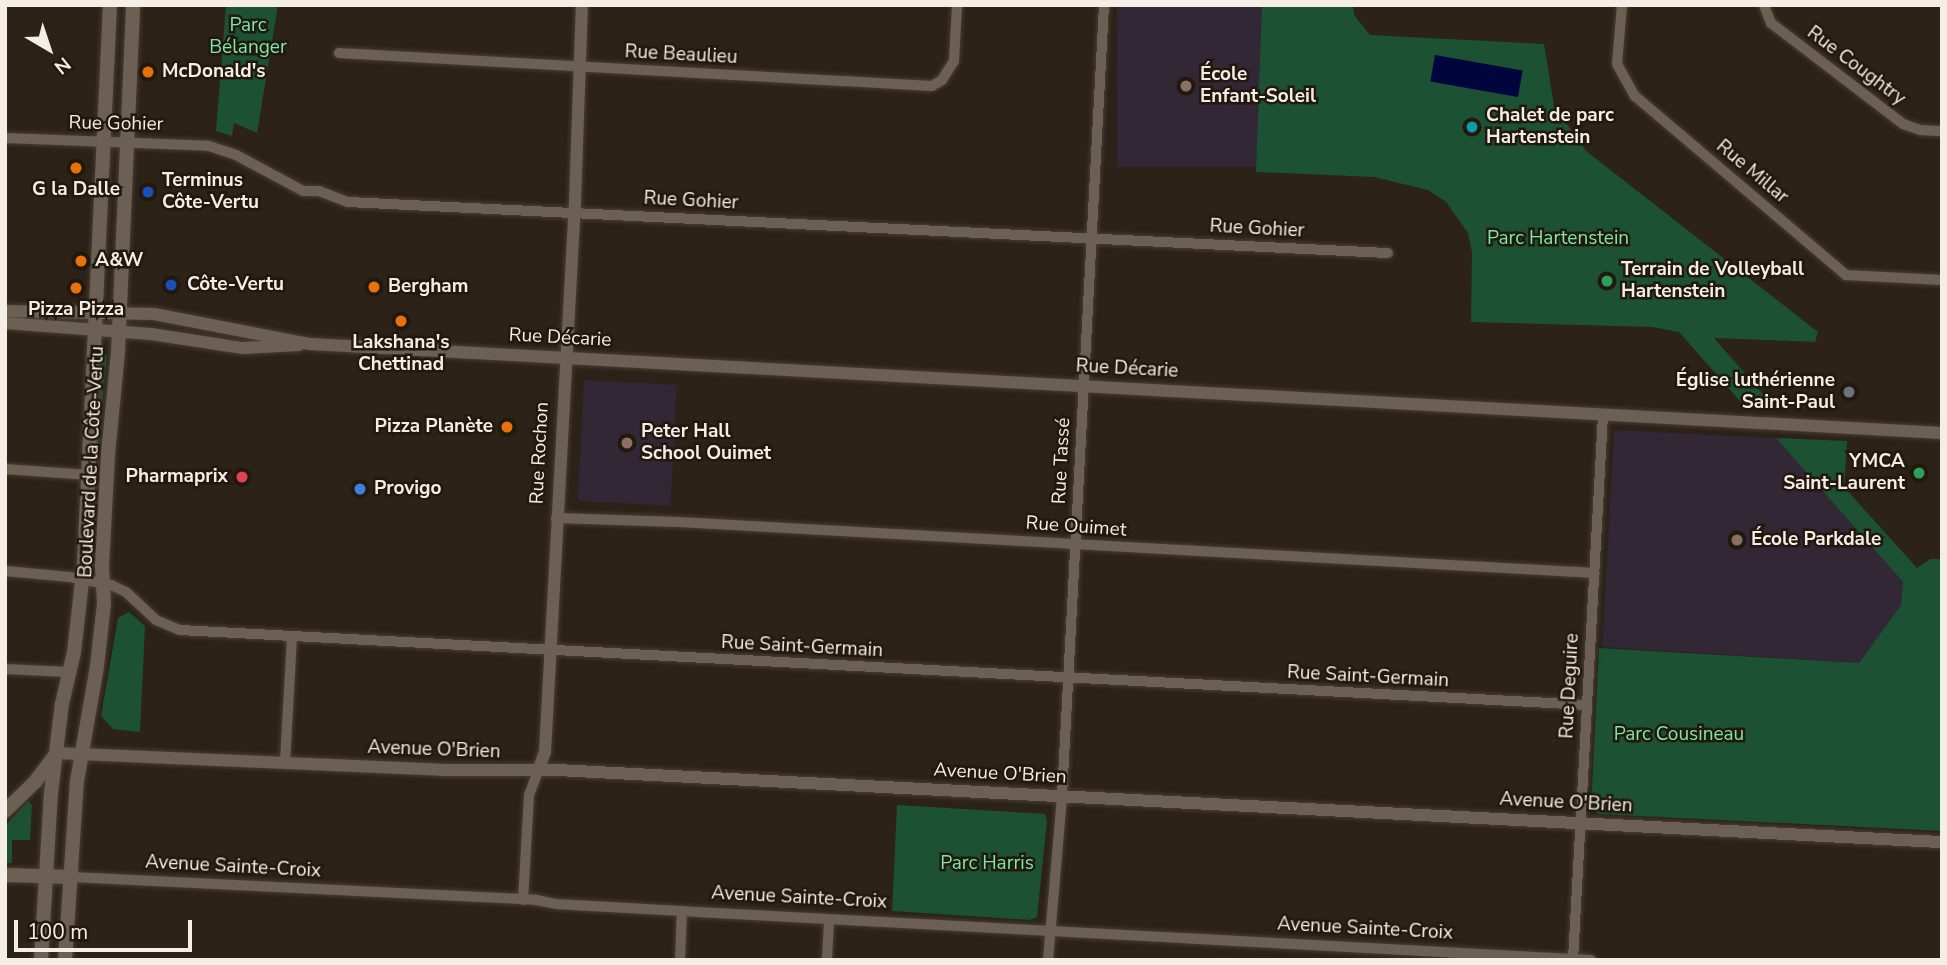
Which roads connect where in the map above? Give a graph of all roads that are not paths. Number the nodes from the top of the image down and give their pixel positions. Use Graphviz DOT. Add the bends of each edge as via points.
graph roads {
  1 [pos="110,5"];
  2 [pos="133,5"];
  3 [pos="582,5"];
  4 [pos="957,5"];
  5 [pos="1104,5"];
  6 [pos="1622,5"];
  7 [pos="1764,5"];
  8 [pos="339,53"];
  9 [pos="580,66"];
  10 [pos="1942,131"];
  11 [pos="5,138"];
  12 [pos="104,142"];
  13 [pos="128,142"];
  14 [pos="574,213"];
  15 [pos="1092,238"];
  16 [pos="1388,253"];
  17 [pos="1942,280"];
  18 [pos="5,311"];
  19 [pos="120,312"];
  20 [pos="96,313"];
  21 [pos="5,323"];
  22 [pos="95,329"];
  23 [pos="119,331"];
  24 [pos="310,344"];
  25 [pos="565,358"];
  26 [pos="1083,386"];
  27 [pos="1603,415"];
  28 [pos="1942,433"];
  29 [pos="5,469"];
  30 [pos="89,475"];
  31 [pos="556,518"];
  32 [pos="1076,545"];
  33 [pos="5,571"];
  34 [pos="1595,573"];
  35 [pos="81,579"];
  36 [pos="103,583"];
  37 [pos="292,636"];
  38 [pos="549,651"];
  39 [pos="5,668"];
  40 [pos="68,672"];
  41 [pos="1068,679"];
  42 [pos="1586,705"];
  43 [pos="57,753"];
  44 [pos="80,754"];
  45 [pos="285,762"];
  46 [pos="538,771"];
  47 [pos="1062,796"];
  48 [pos="5,811"];
  49 [pos="1581,823"];
  50 [pos="1942,842"];
  51 [pos="5,875"];
  52 [pos="46,876"];
  53 [pos="72,877"];
  54 [pos="523,900"];
  55 [pos="682,911"];
  56 [pos="829,920"];
  57 [pos="1049,932"];
  58 [pos="1573,959"];
  59 [pos="41,960"];
  60 [pos="65,960"];
  61 [pos="680,960"];
  62 [pos="827,960"];
  63 [pos="1048,960"];
  64 [pos="1591,960"];
  1 -- 12 [label="main road, Boulevard de la Côte-Vertu"];
  2 -- 13 [label="main road, Boulevard de la Côte-Vertu"];
  3 -- 9 [label="street, Rue Rochon"];
  4 -- 9 [label="street, Rue Beaulieu" via="954,61 942,80 932,86"];
  5 -- 15 [label="street, Rue Tassé"];
  6 -- 17 [label="street, Rue Millar" via="1618,64 1645,105 1846,275"];
  7 -- 10 [label="street, Rue Coughtry" via="1771,23 1903,124"];
  8 -- 9 [label="street, Rue Beaulieu"];
  9 -- 14 [label="street, Rue Rochon"];
  11 -- 12 [label="street, Rue Gohier"];
  12 -- 13 [label="street, Rue Gohier"];
  12 -- 20 [label="main road, Boulevard de la Côte-Vertu"];
  13 -- 14 [label="street, Rue Gohier" via="215,147 303,191 319,191 335,200"];
  13 -- 19 [label="main road, Boulevard de la Côte-Vertu"];
  14 -- 15 [label="street, Rue Gohier"];
  14 -- 25 [label="street, Rue Rochon"];
  15 -- 16 [label="street, Rue Gohier"];
  15 -- 26 [label="street, Rue Tassé"];
  18 -- 20 [label="street, Rue Décarie"];
  19 -- 20 [label="street, Rue Décarie"];
  19 -- 23 [label="main road, Boulevard de la Côte-Vertu"];
  19 -- 24 [label="street, Rue Décarie" via="171,316"];
  20 -- 22 [label="main road, Boulevard de la Côte-Vertu"];
  21 -- 22 [label="street, Rue Décarie"];
  22 -- 23 [label="street, Rue Décarie"];
  22 -- 30 [label="main road, Boulevard de la Côte-Vertu"];
  23 -- 24 [label="street, Rue Décarie" via="243,348"];
  23 -- 36 [label="main road, Boulevard de la Côte-Vertu"];
  24 -- 25 [label="street, Rue Décarie"];
  25 -- 26 [label="street, Rue Décarie"];
  25 -- 31 [label="street, Rue Rochon"];
  26 -- 27 [label="street, Rue Décarie"];
  26 -- 32 [label="street, Rue Tassé"];
  27 -- 28 [label="street, Rue Décarie"];
  27 -- 34 [label="street, Rue Deguire"];
  29 -- 30 [label="street"];
  30 -- 35 [label="main road, Boulevard de la Côte-Vertu"];
  31 -- 32 [label="street, Rue Ouimet"];
  31 -- 38 [label="street, Rue Rochon"];
  32 -- 34 [label="street, Rue Ouimet"];
  32 -- 41 [label="street, Rue Tassé"];
  33 -- 35 [label="street, Rue Saint-Germain"];
  34 -- 42 [label="street, Rue Deguire"];
  35 -- 36 [label="street, Rue Saint-Germain"];
  35 -- 40 [label="main road, Boulevard de la Côte-Vertu"];
  36 -- 37 [label="street, Rue Saint-Germain" via="126,593 156,620 180,630"];
  36 -- 44 [label="main road, Boulevard de la Côte-Vertu" via="97,667"];
  37 -- 38 [label="street, Rue Saint-Germain"];
  37 -- 45 [label="street"];
  38 -- 41 [label="street, Rue Saint-Germain"];
  38 -- 46 [label="street, Rue Rochon" via="545,752"];
  39 -- 40 [label="street"];
  40 -- 43 [label="main road, Boulevard de la Côte-Vertu"];
  41 -- 42 [label="street, Rue Saint-Germain"];
  41 -- 47 [label="street, Rue Tassé"];
  42 -- 49 [label="street, Rue Deguire"];
  43 -- 44 [label="street, Avenue O'Brien"];
  43 -- 48 [label="main road"];
  43 -- 52 [label="main road, Boulevard de la Côte-Vertu"];
  44 -- 45 [label="street, Avenue O'Brien"];
  44 -- 53 [label="main road, Boulevard de la Côte-Vertu"];
  45 -- 46 [label="street, Avenue O'Brien"];
  46 -- 47 [label="street, Avenue O'Brien"];
  46 -- 54 [label="street, Rue Rochon" via="529,795"];
  47 -- 49 [label="street, Avenue O'Brien"];
  47 -- 57 [label="street, Rue Tassé"];
  49 -- 50 [label="street, Avenue O'Brien"];
  49 -- 58 [label="street, Rue Deguire"];
  51 -- 52 [label="main road, Avenue Sainte-Croix"];
  52 -- 53 [label="main road, Avenue Sainte-Croix"];
  52 -- 59 [label="main road, Boulevard de la Côte-Vertu"];
  53 -- 54 [label="street, Avenue Sainte-Croix"];
  53 -- 60 [label="main road, Boulevard de la Côte-Vertu"];
  54 -- 55 [label="street, Avenue Sainte-Croix"];
  55 -- 56 [label="street, Avenue Sainte-Croix"];
  55 -- 61 [label="street"];
  56 -- 57 [label="street, Avenue Sainte-Croix"];
  56 -- 62 [label="street"];
  57 -- 58 [label="street, Avenue Sainte-Croix"];
  57 -- 63 [label="street, Rue Tassé"];
  58 -- 64 [label="street, Avenue Sainte-Croix"];
}
